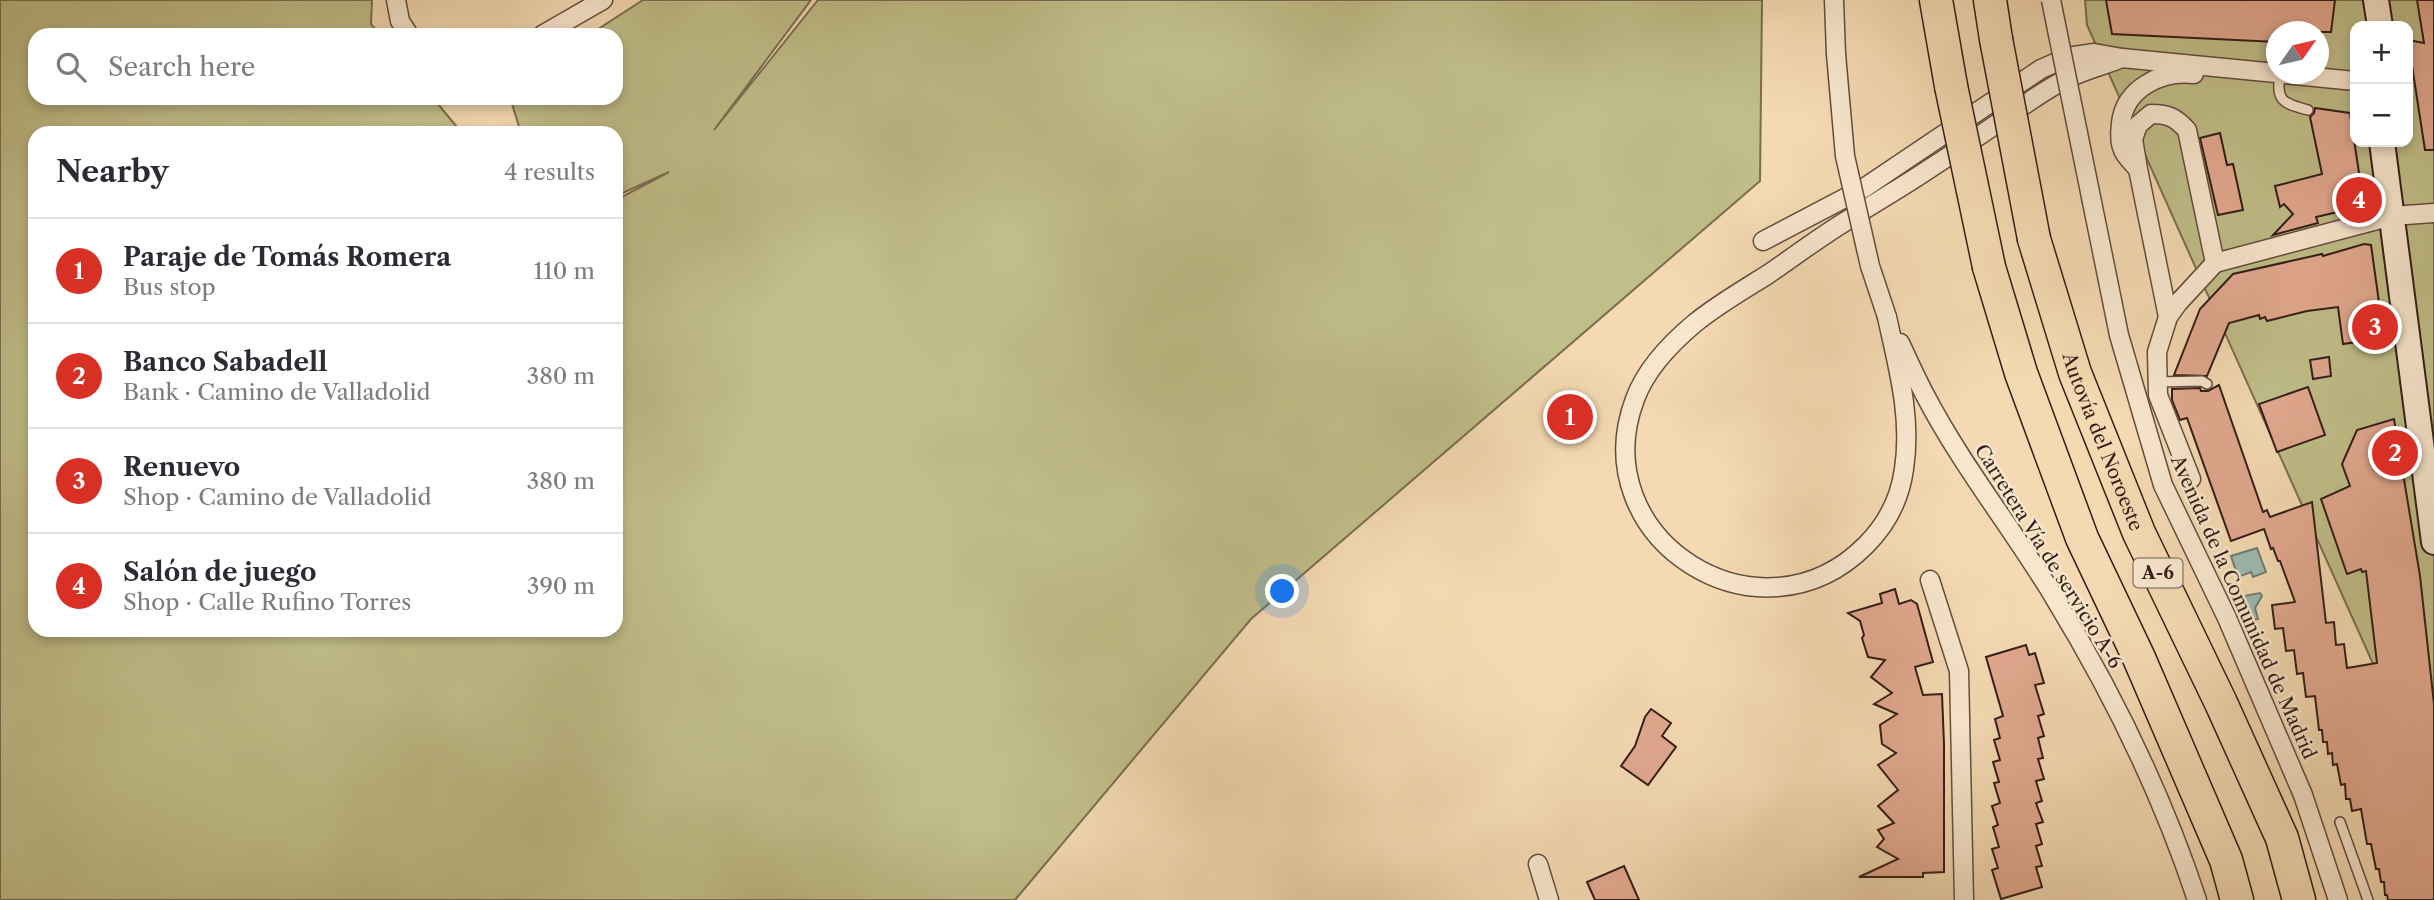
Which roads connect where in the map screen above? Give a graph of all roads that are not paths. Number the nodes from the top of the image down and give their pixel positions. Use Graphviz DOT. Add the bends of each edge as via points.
graph roads {
  1 [pos="396,0"];
  2 [pos="603,0"];
  3 [pos="1834,0"];
  4 [pos="1936,0"];
  5 [pos="1990,0"];
  6 [pos="2051,0"];
  7 [pos="2362,0"];
  8 [pos="2376,0"];
  9 [pos="2364,21"];
  10 [pos="2379,21"];
  11 [pos="405,28"];
  12 [pos="554,28"];
  13 [pos="2122,58"];
  14 [pos="2234,68"];
  15 [pos="2266,71"];
  16 [pos="2329,78"];
  17 [pos="2350,80"];
  18 [pos="2278,84"];
  19 [pos="2308,110"];
  20 [pos="2383,147"];
  21 [pos="2396,147"];
  22 [pos="2138,169"];
  23 [pos="2434,213"];
  24 [pos="2399,215"];
  25 [pos="1763,241"];
  26 [pos="2216,263"];
  27 [pos="1887,317"];
  28 [pos="2168,317"];
  29 [pos="2157,382"];
  30 [pos="2207,384"];
  31 [pos="2434,408"];
  32 [pos="2191,479"];
  33 [pos="2434,542"];
  34 [pos="1930,580"];
  35 [pos="2340,822"];
  36 [pos="1538,864"];
  37 [pos="1549,900"];
  38 [pos="1964,900"];
  39 [pos="2197,900"];
  40 [pos="2237,900"];
  41 [pos="2299,900"];
  42 [pos="2338,900"];
  43 [pos="2368,900"];
  1 -- 11 [label="street"];
  2 -- 12 [label="street"];
  3 -- 27 [label="street, bridge" via="1845,156 1870,266"];
  4 -- 40 [label="highway, A-6, bridge" via="1989,267 2021,373 2082,538 2226,860"];
  5 -- 41 [label="highway, Autovía del Noroeste / A-6, bridge" via="2034,239 2075,373 2139,533 2282,838"];
  6 -- 42 [label="street, Avenida de la Comunidad de Madrid, bridge" via="2119,335 2163,485 2227,618 2303,795"];
  7 -- 9 [label="street"];
  8 -- 10 [label="street"];
  13 -- 14 [label="street"];
  13 -- 25 [label="street" via="2080,53 2041,69 1864,188"];
  13 -- 27 [label="street" via="2046,91 1839,225 1678,338 1639,389 1626,438 1626,462 1641,512 1672,552 1710,577 1755,587 1781,587 1830,572 1874,537 1898,495 1908,432"];
  14 -- 15 [label="street"];
  14 -- 22 [label="street" via="2216,76 2178,72 2158,78 2133,95 2122,112 2120,131 2123,150"];
  16 -- 17 [label="street"];
  18 -- 19 [label="lane" via="2280,98"];
  20 -- 24 [label="street"];
  21 -- 24 [label="street"];
  22 -- 26 [label="street" via="2133,139 2138,125 2151,114 2178,119 2187,130"];
  22 -- 28 [label="street"];
  23 -- 24 [label="street"];
  24 -- 26 [label="street"];
  24 -- 31 [label="street"];
  24 -- 33 [label="street"];
  26 -- 28 [label="street"];
  27 -- 39 [label="street, Carretera Vía de servicio A-6" via="1926,397 2091,659 2157,796"];
  28 -- 29 [label="street" via="2157,352"];
  29 -- 30 [label="lane"];
  29 -- 32 [label="street"];
  34 -- 38 [label="street" via="1959,671"];
  35 -- 43 [label="lane"];
  36 -- 37 [label="street"];
}
